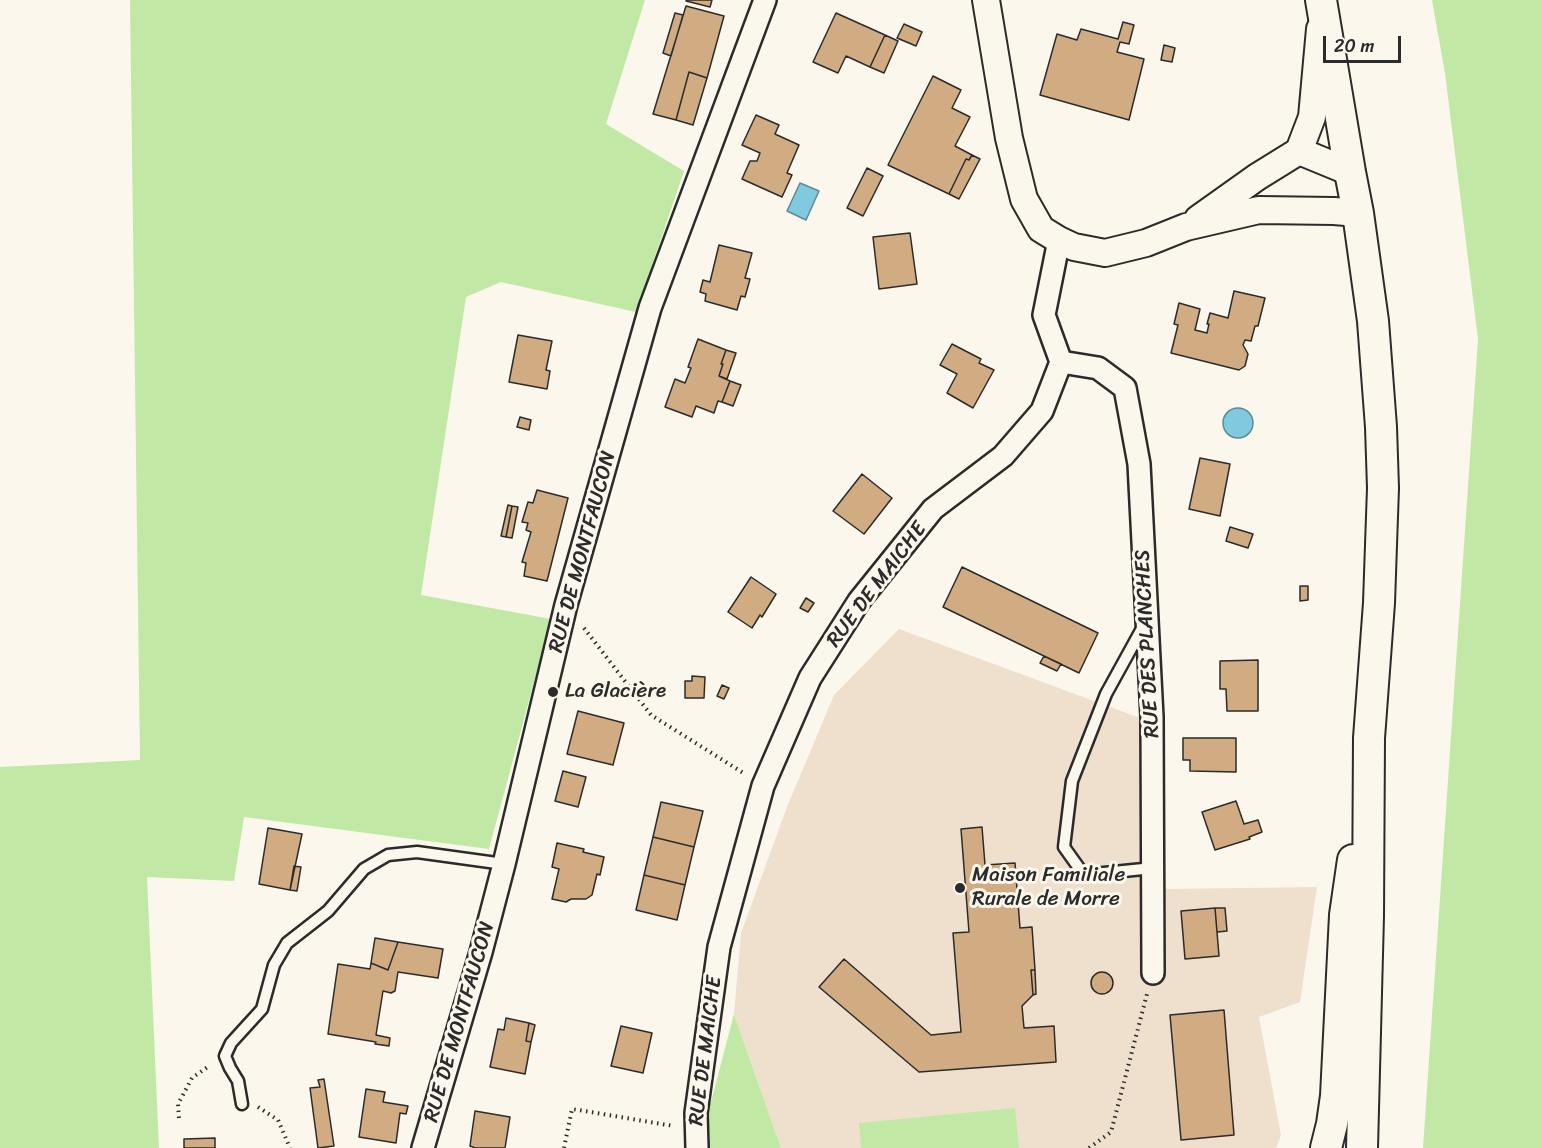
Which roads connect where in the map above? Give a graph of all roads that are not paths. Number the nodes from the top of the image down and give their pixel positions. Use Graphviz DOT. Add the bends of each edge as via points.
graph roads {
  1 [pos="765,0"];
  2 [pos="986,0"];
  3 [pos="1322,4"];
  4 [pos="1299,151"];
  5 [pos="1350,172"];
  6 [pos="1358,213"];
  7 [pos="1186,227"];
  8 [pos="1059,240"];
  9 [pos="1061,362"];
  10 [pos="1147,619"];
  11 [pos="1369,738"];
  12 [pos="504,864"];
  13 [pos="1153,868"];
  14 [pos="1153,973"];
  15 [pos="243,1104"];
  16 [pos="696,1139"];
  17 [pos="423,1148"];
  18 [pos="1326,1148"];
  19 [pos="1362,1148"];
  1 -- 12 [label="street, RUE DE MONTFAUCON" via="650,308 566,605"];
  2 -- 8 [label="street" via="1009,138 1024,199 1041,229"];
  3 -- 4 [label="street" via="1312,117"];
  3 -- 5 [label="main road"];
  4 -- 5 [label="street"];
  4 -- 7 [label="street"];
  5 -- 6 [label="main road"];
  6 -- 7 [label="street" via="1258,210"];
  6 -- 11 [label="main road" via="1377,367 1383,488"];
  7 -- 8 [label="street" via="1146,243 1105,253"];
  8 -- 9 [label="street" via="1044,315"];
  9 -- 10 [label="street, RUE DES PLANCHES" via="1098,368 1125,388 1139,464"];
  9 -- 16 [label="street, RUE DE MAICHE" via="1042,411 1003,456 933,509 860,601 810,678 763,786 719,947 696,1113"];
  10 -- 13 [label="street, RUE DES PLANCHES"];
  10 -- 13 [label="lane" via="1106,694 1071,781 1064,847 1084,875"];
  11 -- 18 [label="main road" via="1345,915 1335,1096"];
  11 -- 19 [label="main road"];
  12 -- 15 [label="lane" via="417,852 387,855 364,868 328,911 287,944 274,965 262,1009 231,1042 225,1056 238,1081"];
  12 -- 17 [label="street, RUE DE MONTFAUCON"];
  13 -- 14 [label="street, RUE DES PLANCHES"];
}
